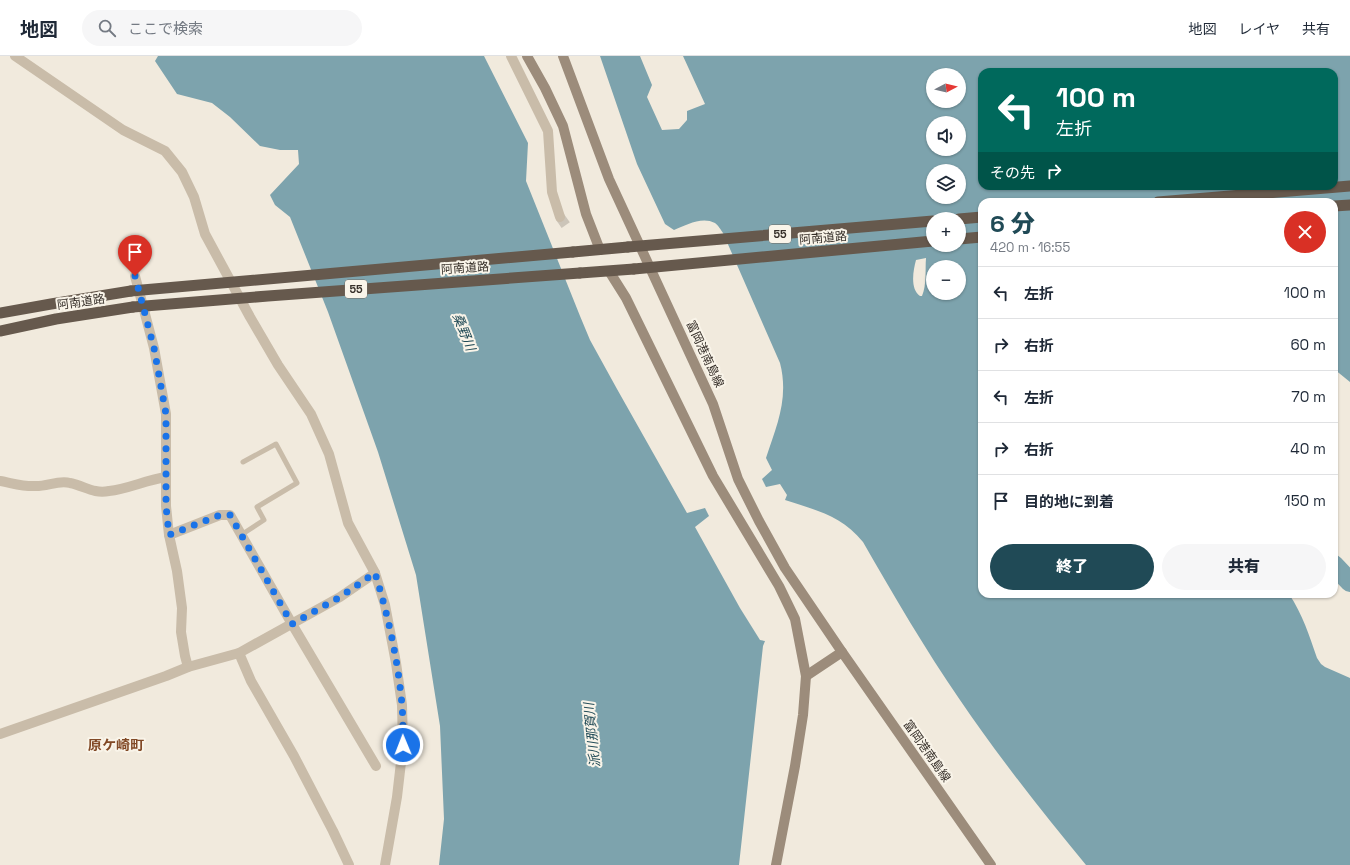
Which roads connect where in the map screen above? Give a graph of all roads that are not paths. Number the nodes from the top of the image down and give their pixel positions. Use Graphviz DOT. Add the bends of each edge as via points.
graph roads {
  1 [pos="15,56"];
  2 [pos="511,56"];
  3 [pos="527,56"];
  4 [pos="563,56"];
  5 [pos="1350,186"];
  6 [pos="1338,187"];
  7 [pos="1302,190"];
  8 [pos="1206,198"];
  9 [pos="1350,205"];
  10 [pos="1338,206"];
  11 [pos="560,217"];
  12 [pos="978,217"];
  13 [pos="966,218"];
  14 [pos="926,222"];
  15 [pos="978,237"];
  16 [pos="966,238"];
  17 [pos="926,242"];
  18 [pos="600,250"];
  19 [pos="609,271"];
  20 [pos="135,276"];
  21 [pos="0,313"];
  22 [pos="0,331"];
  23 [pos="243,462"];
  24 [pos="166,477"];
  25 [pos="0,480"];
  26 [pos="169,535"];
  27 [pos="241,535"];
  28 [pos="375,573"];
  29 [pos="292,624"];
  30 [pos="842,652"];
  31 [pos="239,653"];
  32 [pos="188,667"];
  33 [pos="806,676"];
  34 [pos="0,734"];
  35 [pos="376,766"];
  36 [pos="349,865"];
  37 [pos="385,865"];
  38 [pos="776,865"];
  39 [pos="991,865"];
  1 -- 28 [label="street" via="123,130 165,151 182,172 194,198 205,234 278,365 311,414 329,454 348,523"];
  2 -- 11 [label="street" via="548,131 552,192"];
  3 -- 18 [label="main road" via="563,126 586,214"];
  4 -- 30 [label="main road, 富岡港南島線" via="609,180 713,404 738,479 785,568"];
  5 -- 6 [label="highway"];
  7 -- 8 [label="highway"];
  9 -- 10 [label="highway"];
  12 -- 13 [label="highway"];
  14 -- 18 [label="highway, 阿南道路 / 55, bridge"];
  15 -- 16 [label="highway"];
  17 -- 19 [label="highway, 阿南道路 / 55, bridge"];
  18 -- 21 [label="highway, 阿南道路 / 55, bridge" via="131,291"];
  19 -- 22 [label="highway, 阿南道路 / 55, bridge" via="133,307"];
  19 -- 33 [label="main road" via="626,298 714,476 779,586 795,619"];
  20 -- 24 [label="street" via="154,348 166,414"];
  23 -- 27 [label="lane" via="276,444 297,483 257,507 264,520"];
  24 -- 25 [label="street" via="97,492 70,483 36,486"];
  24 -- 26 [label="street"];
  26 -- 27 [label="street" via="220,515 230,515"];
  26 -- 32 [label="street" via="177,571 182,608 181,632"];
  27 -- 29 [label="street"];
  28 -- 29 [label="street" via="340,597"];
  28 -- 37 [label="street" via="385,605 402,705 403,745"];
  29 -- 31 [label="street"];
  29 -- 35 [label="street"];
  30 -- 33 [label="main road"];
  30 -- 39 [label="main road, 富岡港南島線"];
  31 -- 32 [label="street"];
  31 -- 36 [label="street" via="251,681 294,756"];
  32 -- 34 [label="street"];
  33 -- 38 [label="main road" via="795,766"];
}
